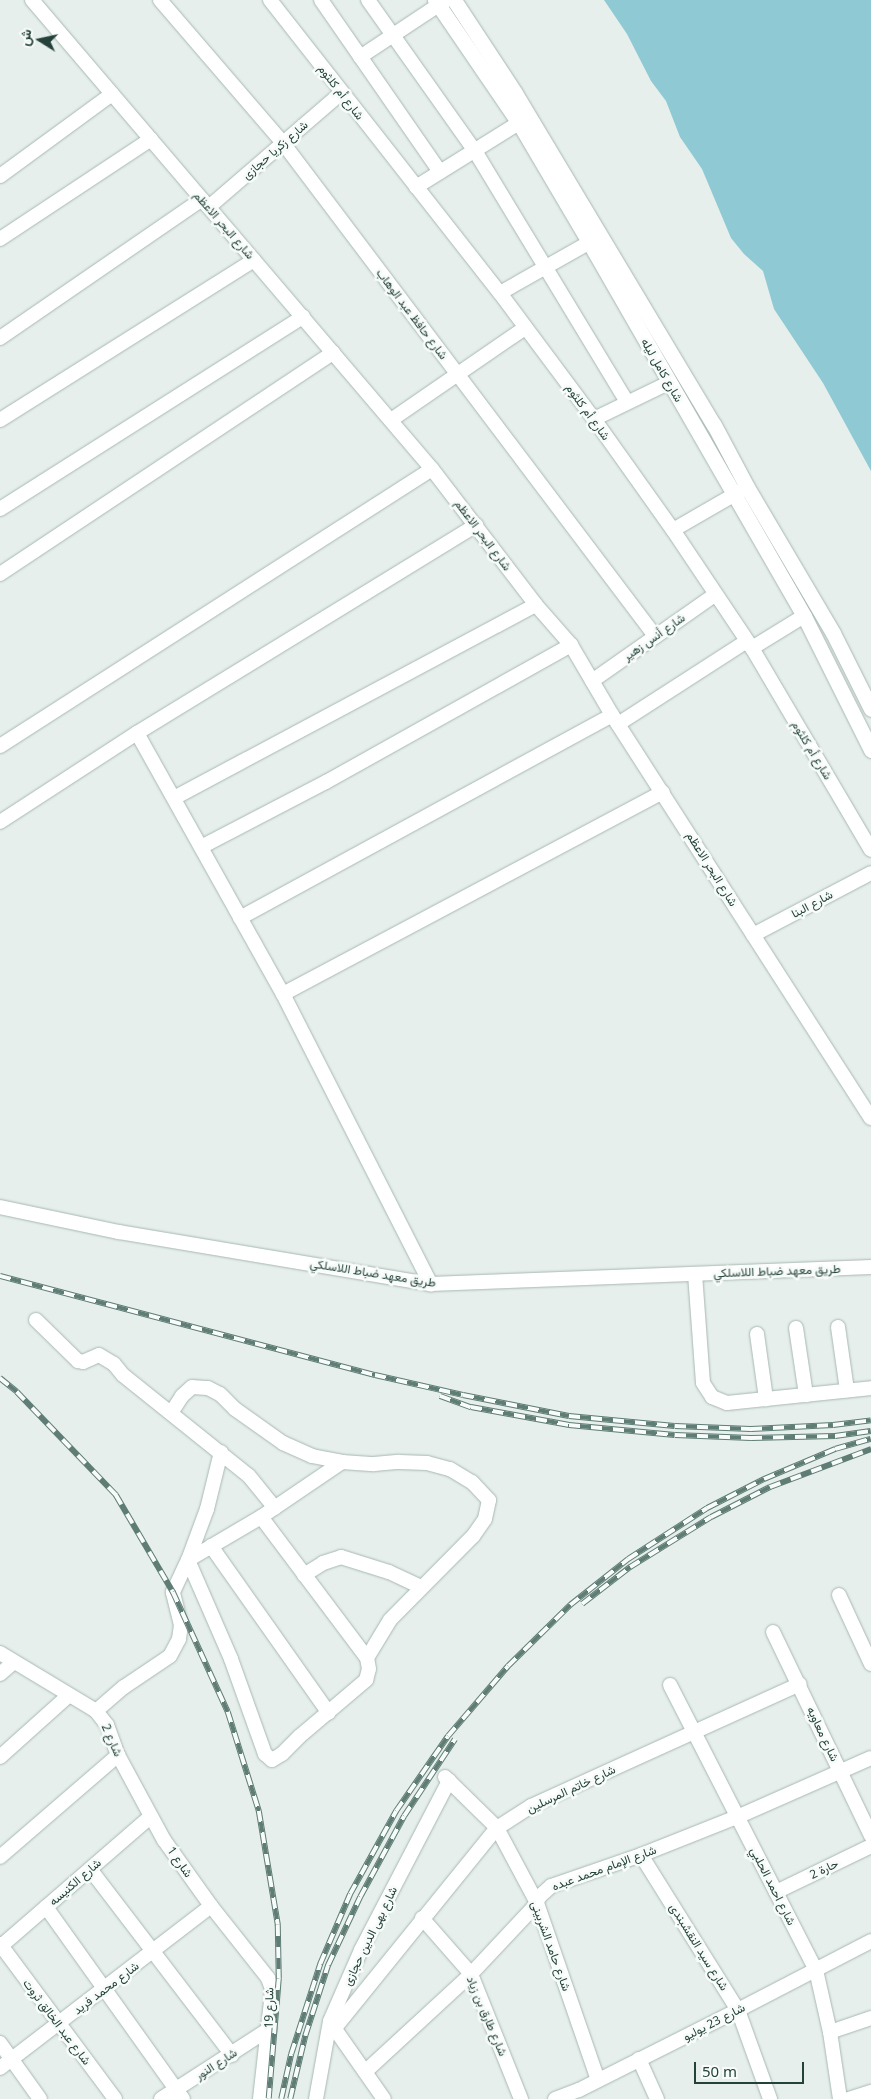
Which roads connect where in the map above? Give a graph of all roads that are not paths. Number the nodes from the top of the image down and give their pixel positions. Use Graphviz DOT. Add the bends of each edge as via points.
graph roads {
  1 [pos="32,0"];
  2 [pos="160,0"];
  3 [pos="270,0"];
  4 [pos="321,0"];
  5 [pos="368,0"];
  6 [pos="454,0"];
  7 [pos="440,2"];
  8 [pos="393,35"];
  9 [pos="360,57"];
  10 [pos="341,93"];
  11 [pos="112,94"];
  12 [pos="520,123"];
  13 [pos="150,139"];
  14 [pos="283,143"];
  15 [pos="475,151"];
  16 [pos="440,172"];
  17 [pos="0,176"];
  18 [pos="416,187"];
  19 [pos="205,203"];
  20 [pos="0,239"];
  21 [pos="594,239"];
  22 [pos="254,260"];
  23 [pos="545,267"];
  24 [pos="500,294"];
  25 [pos="302,317"];
  26 [pos="525,328"];
  27 [pos="0,338"];
  28 [pos="333,353"];
  29 [pos="457,374"];
  30 [pos="668,382"];
  31 [pos="628,402"];
  32 [pos="594,419"];
  33 [pos="0,420"];
  34 [pos="391,420"];
  35 [pos="432,469"];
  36 [pos="741,490"];
  37 [pos="0,509"];
  38 [pos="476,525"];
  39 [pos="673,530"];
  40 [pos="0,574"];
  41 [pos="716,594"];
  42 [pos="536,605"];
  43 [pos="804,616"];
  44 [pos="655,636"];
  45 [pos="750,644"];
  46 [pos="571,645"];
  47 [pos="592,681"];
  48 [pos="871,710"];
  49 [pos="615,719"];
  50 [pos="137,733"];
  51 [pos="0,746"];
  52 [pos="871,750"];
  53 [pos="663,792"];
  54 [pos="174,798"];
  55 [pos="0,822"];
  56 [pos="201,847"];
  57 [pos="871,850"];
  58 [pos="871,873"];
  59 [pos="240,918"];
  60 [pos="753,935"];
  61 [pos="283,994"];
  62 [pos="871,1118"];
  63 [pos="0,1207"];
  64 [pos="871,1267"];
  65 [pos="695,1274"];
  66 [pos="431,1284"];
  67 [pos="36,1320"];
  68 [pos="838,1327"];
  69 [pos="796,1328"];
  70 [pos="758,1334"];
  71 [pos="871,1388"];
  72 [pos="847,1390"];
  73 [pos="806,1395"];
  74 [pos="766,1399"];
  75 [pos="171,1413"];
  76 [pos="221,1452"];
  77 [pos="342,1462"];
  78 [pos="275,1508"];
  79 [pos="261,1517"];
  80 [pos="212,1546"];
  81 [pos="188,1560"];
  82 [pos="304,1575"];
  83 [pos="421,1587"];
  84 [pos="839,1595"];
  85 [pos="773,1632"];
  86 [pos="0,1653"];
  87 [pos="367,1658"];
  88 [pos="14,1662"];
  89 [pos="871,1662"];
  90 [pos="0,1674"];
  91 [pos="670,1684"];
  92 [pos="800,1684"];
  93 [pos="68,1696"];
  94 [pos="96,1712"];
  95 [pos="329,1713"];
  96 [pos="696,1733"];
  97 [pos="118,1755"];
  98 [pos="0,1757"];
  99 [pos="871,1758"];
  100 [pos="840,1772"];
  101 [pos="447,1779"];
  102 [pos="150,1817"];
  103 [pos="737,1818"];
  104 [pos="497,1828"];
  105 [pos="871,1836"];
  106 [pos="871,1846"];
  107 [pos="642,1855"];
  108 [pos="0,1856"];
  109 [pos="90,1869"];
  110 [pos="776,1892"];
  111 [pos="536,1903"];
  112 [pos="211,1906"];
  113 [pos="46,1907"];
  114 [pos="422,1918"];
  115 [pos="871,1941"];
  116 [pos="0,1945"];
  117 [pos="155,1951"];
  118 [pos="816,1970"];
  119 [pos="471,1974"];
  120 [pos="106,1988"];
  121 [pos="738,2010"];
  122 [pos="871,2018"];
  123 [pos="59,2024"];
  124 [pos="332,2025"];
  125 [pos="269,2028"];
  126 [pos="830,2032"];
  127 [pos="0,2043"];
  128 [pos="232,2054"];
  129 [pos="12,2059"];
  130 [pos="639,2059"];
  131 [pos="0,2068"];
  132 [pos="366,2071"];
  133 [pos="598,2080"];
  134 [pos="871,2092"];
  135 [pos="180,2094"];
  136 [pos="581,2094"];
  137 [pos="40,2099"];
  138 [pos="115,2099"];
  139 [pos="161,2099"];
  140 [pos="260,2099"];
  141 [pos="316,2099"];
  142 [pos="384,2099"];
  143 [pos="521,2099"];
  144 [pos="555,2099"];
  145 [pos="657,2099"];
  146 [pos="770,2099"];
  147 [pos="840,2099"];
  148 [pos="849,2099"];
  1 -- 11 [label="street, شارع البحر الاعظم"];
  2 -- 14 [label="street, شارع حافظ عبد الوهاب"];
  3 -- 10 [label="street, شارع أم كلثوم"];
  4 -- 9 [label="street"];
  5 -- 8 [label="street"];
  6 -- 21 [label="street, شارع كامل ليله" via="515,93"];
  7 -- 8 [label="street"];
  7 -- 12 [label="street, شارع كامل ليله"];
  8 -- 9 [label="street"];
  8 -- 15 [label="street"];
  9 -- 16 [label="street"];
  10 -- 14 [label="street, شارع زكريا حجازى"];
  10 -- 18 [label="street, شارع أم كلثوم"];
  11 -- 13 [label="street, شارع البحر الاعظم"];
  11 -- 17 [label="street"];
  12 -- 15 [label="street"];
  12 -- 21 [label="street, شارع كامل ليله"];
  13 -- 19 [label="street, شارع البحر الاعظم"];
  13 -- 20 [label="street"];
  14 -- 19 [label="street, شارع زكريا حجازى"];
  14 -- 29 [label="street, شارع حافظ عبد الوهاب"];
  15 -- 16 [label="street"];
  15 -- 23 [label="street"];
  16 -- 18 [label="street"];
  18 -- 24 [label="street, شارع أم كلثوم"];
  19 -- 22 [label="street, شارع البحر الاعظم"];
  19 -- 27 [label="street, شارع زكريا حجازى"];
  21 -- 23 [label="street"];
  21 -- 30 [label="street, شارع كامل ليله"];
  21 -- 36 [label="street, شارع كامل ليله" via="714,425"];
  22 -- 25 [label="street, شارع البحر الاعظم"];
  22 -- 33 [label="street"];
  23 -- 24 [label="street"];
  23 -- 31 [label="street"];
  24 -- 26 [label="street, شارع أم كلثوم"];
  25 -- 28 [label="street, شارع البحر الاعظم"];
  25 -- 37 [label="street"];
  26 -- 29 [label="street"];
  26 -- 32 [label="street, شارع أم كلثوم"];
  28 -- 34 [label="street, شارع البحر الاعظم"];
  28 -- 40 [label="street"];
  29 -- 34 [label="street"];
  29 -- 44 [label="street, شارع حافظ عبد الوهاب"];
  30 -- 31 [label="street"];
  30 -- 36 [label="street, شارع كامل ليله"];
  31 -- 32 [label="street"];
  32 -- 39 [label="street, شارع أم كلثوم"];
  34 -- 35 [label="street, شارع البحر الاعظم"];
  35 -- 38 [label="street, شارع البحر الاعظم"];
  35 -- 51 [label="street"];
  36 -- 39 [label="street"];
  36 -- 43 [label="street, شارع كامل ليله"];
  36 -- 48 [label="street, شارع كامل ليله" via="833,633"];
  38 -- 42 [label="street, شارع البحر الاعظم"];
  38 -- 50 [label="street"];
  39 -- 41 [label="street, شارع أم كلثوم"];
  41 -- 44 [label="street, شارع أنس زهير"];
  41 -- 45 [label="street, شارع أم كلثوم"];
  42 -- 46 [label="street, شارع البحر الاعظم"];
  42 -- 54 [label="street"];
  43 -- 45 [label="street"];
  43 -- 52 [label="street, شارع كامل ليله"];
  44 -- 47 [label="street, شارع أنس زهير"];
  45 -- 49 [label="street"];
  45 -- 57 [label="street, شارع أم كلثوم"];
  46 -- 47 [label="street, شارع البحر الاعظم"];
  46 -- 56 [label="street" via="326,782"];
  47 -- 49 [label="street, شارع البحر الاعظم"];
  49 -- 53 [label="street, شارع البحر الاعظم"];
  49 -- 59 [label="street"];
  50 -- 54 [label="street"];
  50 -- 55 [label="street"];
  53 -- 60 [label="street, شارع البحر الاعظم"];
  53 -- 61 [label="street"];
  54 -- 56 [label="street"];
  56 -- 59 [label="street"];
  58 -- 60 [label="street, شارع البنا"];
  59 -- 61 [label="street"];
  60 -- 62 [label="street, شارع البحر الاعظم"];
  61 -- 66 [label="street"];
  63 -- 66 [label="street, طريق معهد ضباط اللاسلكي" via="119,1232"];
  64 -- 65 [label="street, طريق معهد ضباط اللاسلكي"];
  65 -- 66 [label="street, طريق معهد ضباط اللاسلكي"];
  65 -- 74 [label="street" via="706,1391 727,1403"];
  67 -- 75 [label="street" via="78,1361 88,1361 94,1356 105,1358"];
  68 -- 72 [label="street"];
  69 -- 73 [label="street"];
  70 -- 74 [label="street"];
  71 -- 72 [label="street"];
  72 -- 73 [label="street"];
  73 -- 74 [label="street"];
  75 -- 76 [label="street"];
  75 -- 77 [label="street" via="192,1387 208,1388 283,1443 312,1456"];
  76 -- 78 [label="street" via="249,1476"];
  76 -- 81 [label="street" via="207,1509"];
  77 -- 78 [label="street"];
  77 -- 83 [label="street" via="427,1463 450,1469 472,1482 489,1500 485,1519 473,1536"];
  78 -- 79 [label="street"];
  79 -- 80 [label="street"];
  79 -- 82 [label="street"];
  80 -- 81 [label="street"];
  80 -- 95 [label="street"];
  81 -- 94 [label="street" via="174,1592 181,1625 179,1639 170,1656 124,1687"];
  81 -- 95 [label="street" via="231,1658 268,1758 278,1758"];
  82 -- 83 [label="street" via="341,1557 390,1572"];
  82 -- 87 [label="street"];
  83 -- 87 [label="street" via="390,1620"];
  84 -- 89 [label="street"];
  85 -- 92 [label="street, شارع معاويه"];
  86 -- 88 [label="street, شارع 2"];
  87 -- 95 [label="street" via="369,1673 366,1680"];
  88 -- 90 [label="street"];
  88 -- 93 [label="street, شارع 2"];
  91 -- 96 [label="street, شارع احمد الحلبي"];
  92 -- 96 [label="street, شارع خاتم المرسلين"];
  92 -- 100 [label="street, شارع معاويه"];
  93 -- 94 [label="street, شارع 2"];
  93 -- 98 [label="street"];
  94 -- 97 [label="street, شارع 2" via="107,1725"];
  96 -- 103 [label="street, شارع احمد الحلبي"];
  96 -- 104 [label="street, شارع خاتم المرسلين" via="531,1806"];
  97 -- 102 [label="street, شارع 2"];
  97 -- 108 [label="street"];
  99 -- 100 [label="street, شارع الإمام محمد عبده"];
  100 -- 103 [label="street, شارع الإمام محمد عبده"];
  100 -- 105 [label="street, شارع معاويه"];
  101 -- 104 [label="street, شارع حامد الشربينى"];
  101 -- 124 [label="street, شارع بهى الدين حجازى" via="361,1950"];
  102 -- 109 [label="street, شارع الكنيسه"];
  102 -- 112 [label="street, شارع 1"];
  103 -- 107 [label="street, شارع الإمام محمد عبده"];
  103 -- 110 [label="street, شارع احمد الحلبي"];
  104 -- 111 [label="street, شارع حامد الشربينى"];
  104 -- 114 [label="street, شارع خاتم المرسلين"];
  106 -- 110 [label="street, حارة 2"];
  107 -- 111 [label="street, شارع الإمام محمد عبده" via="550,1886"];
  107 -- 121 [label="street, شارع سيد النقشبندى"];
  109 -- 113 [label="street, شارع الكنيسه"];
  109 -- 117 [label="street"];
  110 -- 118 [label="street, شارع احمد الحلبي"];
  111 -- 119 [label="street, شارع الإمام محمد عبده"];
  111 -- 133 [label="street, شارع حامد الشربينى"];
  112 -- 117 [label="street, شارع محمد فريد"];
  112 -- 125 [label="street, شارع 19" via="268,1978 272,1989"];
  113 -- 116 [label="street, شارع الكنيسه"];
  113 -- 120 [label="street"];
  114 -- 119 [label="street, شارع طارق بن زياد"];
  114 -- 124 [label="street, شارع خاتم المرسلين"];
  115 -- 118 [label="street, شارع 23 يوليو"];
  116 -- 123 [label="street, شارع عبد الخالق ثروت"];
  117 -- 120 [label="street, شارع محمد فريد"];
  117 -- 128 [label="street"];
  118 -- 121 [label="street, شارع 23 يوليو"];
  118 -- 126 [label="street, شارع احمد الحلبي"];
  119 -- 132 [label="street, شارع الإمام محمد عبده"];
  119 -- 143 [label="street, شارع طارق بن زياد"];
  120 -- 123 [label="street, شارع محمد فريد"];
  120 -- 135 [label="street"];
  121 -- 130 [label="street, شارع 23 يوليو"];
  121 -- 146 [label="street, شارع سيد النقشبندى"];
  122 -- 126 [label="street"];
  123 -- 129 [label="street, شارع محمد فريد"];
  123 -- 138 [label="street, شارع عبد الخالق ثروت"];
  124 -- 132 [label="street"];
  124 -- 141 [label="street, شارع بهى الدين حجازى"];
  125 -- 128 [label="street, شارع النور"];
  125 -- 140 [label="street, شارع 19"];
  126 -- 147 [label="street, شارع احمد الحلبي"];
  127 -- 129 [label="street"];
  128 -- 135 [label="street, شارع النور"];
  129 -- 131 [label="street, شارع محمد فريد"];
  129 -- 137 [label="street"];
  130 -- 133 [label="street, شارع 23 يوليو"];
  130 -- 145 [label="street"];
  132 -- 142 [label="street"];
  133 -- 136 [label="street, شارع 23 يوليو"];
  134 -- 148 [label="street"];
  135 -- 139 [label="street, شارع النور"];
  136 -- 144 [label="street, شارع 23 يوليو"];
}
